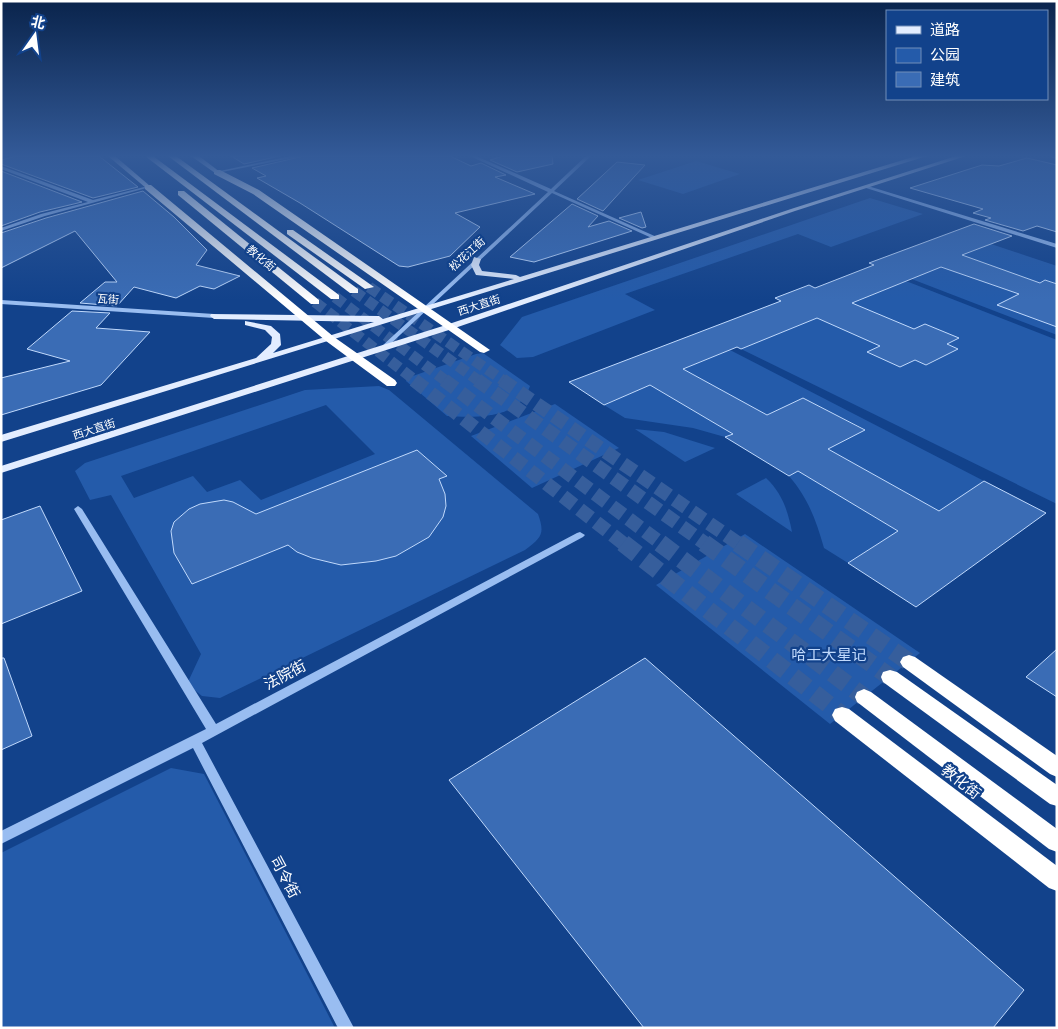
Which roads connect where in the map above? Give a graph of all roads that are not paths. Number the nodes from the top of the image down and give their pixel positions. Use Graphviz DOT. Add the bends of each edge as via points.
graph roads {
  1 [pos="82,204"];
  2 [pos="169,204"];
  3 [pos="191,204"];
  4 [pos="211,204"];
  5 [pos="236,204"];
  6 [pos="250,204"];
  7 [pos="273,204"];
  8 [pos="538,204"];
  9 [pos="583,204"];
  10 [pos="767,204"];
  11 [pos="812,204"];
  12 [pos="923,204"];
  13 [pos="1,230"];
  14 [pos="656,238"];
  15 [pos="1057,246"];
  16 [pos="477,259"];
  17 [pos="558,268"];
  18 [pos="369,287"];
  19 [pos="354,291"];
  20 [pos="335,297"];
  21 [pos="1,302"];
  22 [pos="315,302"];
  23 [pos="424,309"];
  24 [pos="214,316"];
  25 [pos="305,318"];
  26 [pos="390,319"];
  27 [pos="449,326"];
  28 [pos="330,338"];
  29 [pos="383,348"];
  30 [pos="484,350"];
  31 [pos="355,357"];
  32 [pos="257,362"];
  33 [pos="392,382"];
  34 [pos="1,439"];
  35 [pos="1,470"];
  36 [pos="78,509"];
  37 [pos="580,535"];
  38 [pos="909,662"];
  39 [pos="890,677"];
  40 [pos="864,697"];
  41 [pos="842,715"];
  42 [pos="214,730"];
  43 [pos="195,741"];
  44 [pos="1057,768"];
  45 [pos="1057,797"];
  46 [pos="1,838"];
  47 [pos="1057,842"];
  48 [pos="1057,880"];
  49 [pos="346,1028"];
  1 -- 13 [label="street"];
  2 -- 25 [label="highway, 教化街"];
  3 -- 22 [label="highway, 教化街"];
  4 -- 20 [label="highway, 教化街"];
  5 -- 19 [label="highway"];
  6 -- 18 [label="highway"];
  7 -- 23 [label="highway"];
  8 -- 16 [label="street, 松花江街"];
  9 -- 14 [label="street"];
  10 -- 14 [label="main road, 西大直街"];
  11 -- 27 [label="main road, 西大直街"];
  12 -- 15 [label="street"];
  14 -- 17 [label="main road, 西大直街"];
  16 -- 17 [label="main road" via="476,270 496,276 524,276"];
  16 -- 23 [label="street, 松花江街"];
  17 -- 23 [label="main road, 西大直街"];
  21 -- 24 [label="street, 瓦街"];
  23 -- 26 [label="main road, 西大直街"];
  23 -- 27 [label="highway"];
  23 -- 29 [label="street, 松花江街"];
  24 -- 25 [label="main road"];
  24 -- 32 [label="main road" via="261,325 274,331 278,340 276,345"];
  25 -- 26 [label="main road"];
  25 -- 28 [label="highway, 教化街"];
  26 -- 28 [label="main road, 西大直街"];
  27 -- 29 [label="main road, 西大直街"];
  27 -- 30 [label="highway"];
  28 -- 31 [label="highway, 教化街"];
  28 -- 32 [label="main road, 西大直街"];
  29 -- 31 [label="main road, 西大直街"];
  31 -- 33 [label="highway, 教化街"];
  31 -- 35 [label="main road, 西大直街"];
  32 -- 34 [label="main road, 西大直街"];
  36 -- 42 [label="street"];
  37 -- 42 [label="street, 法院街"];
  38 -- 44 [label="highway"];
  39 -- 45 [label="highway"];
  40 -- 47 [label="highway, 教化街"];
  41 -- 48 [label="highway, 教化街"];
  42 -- 43 [label="street, 法院街"];
  43 -- 46 [label="street, 法院街"];
  43 -- 49 [label="street, 司令街"];
}
